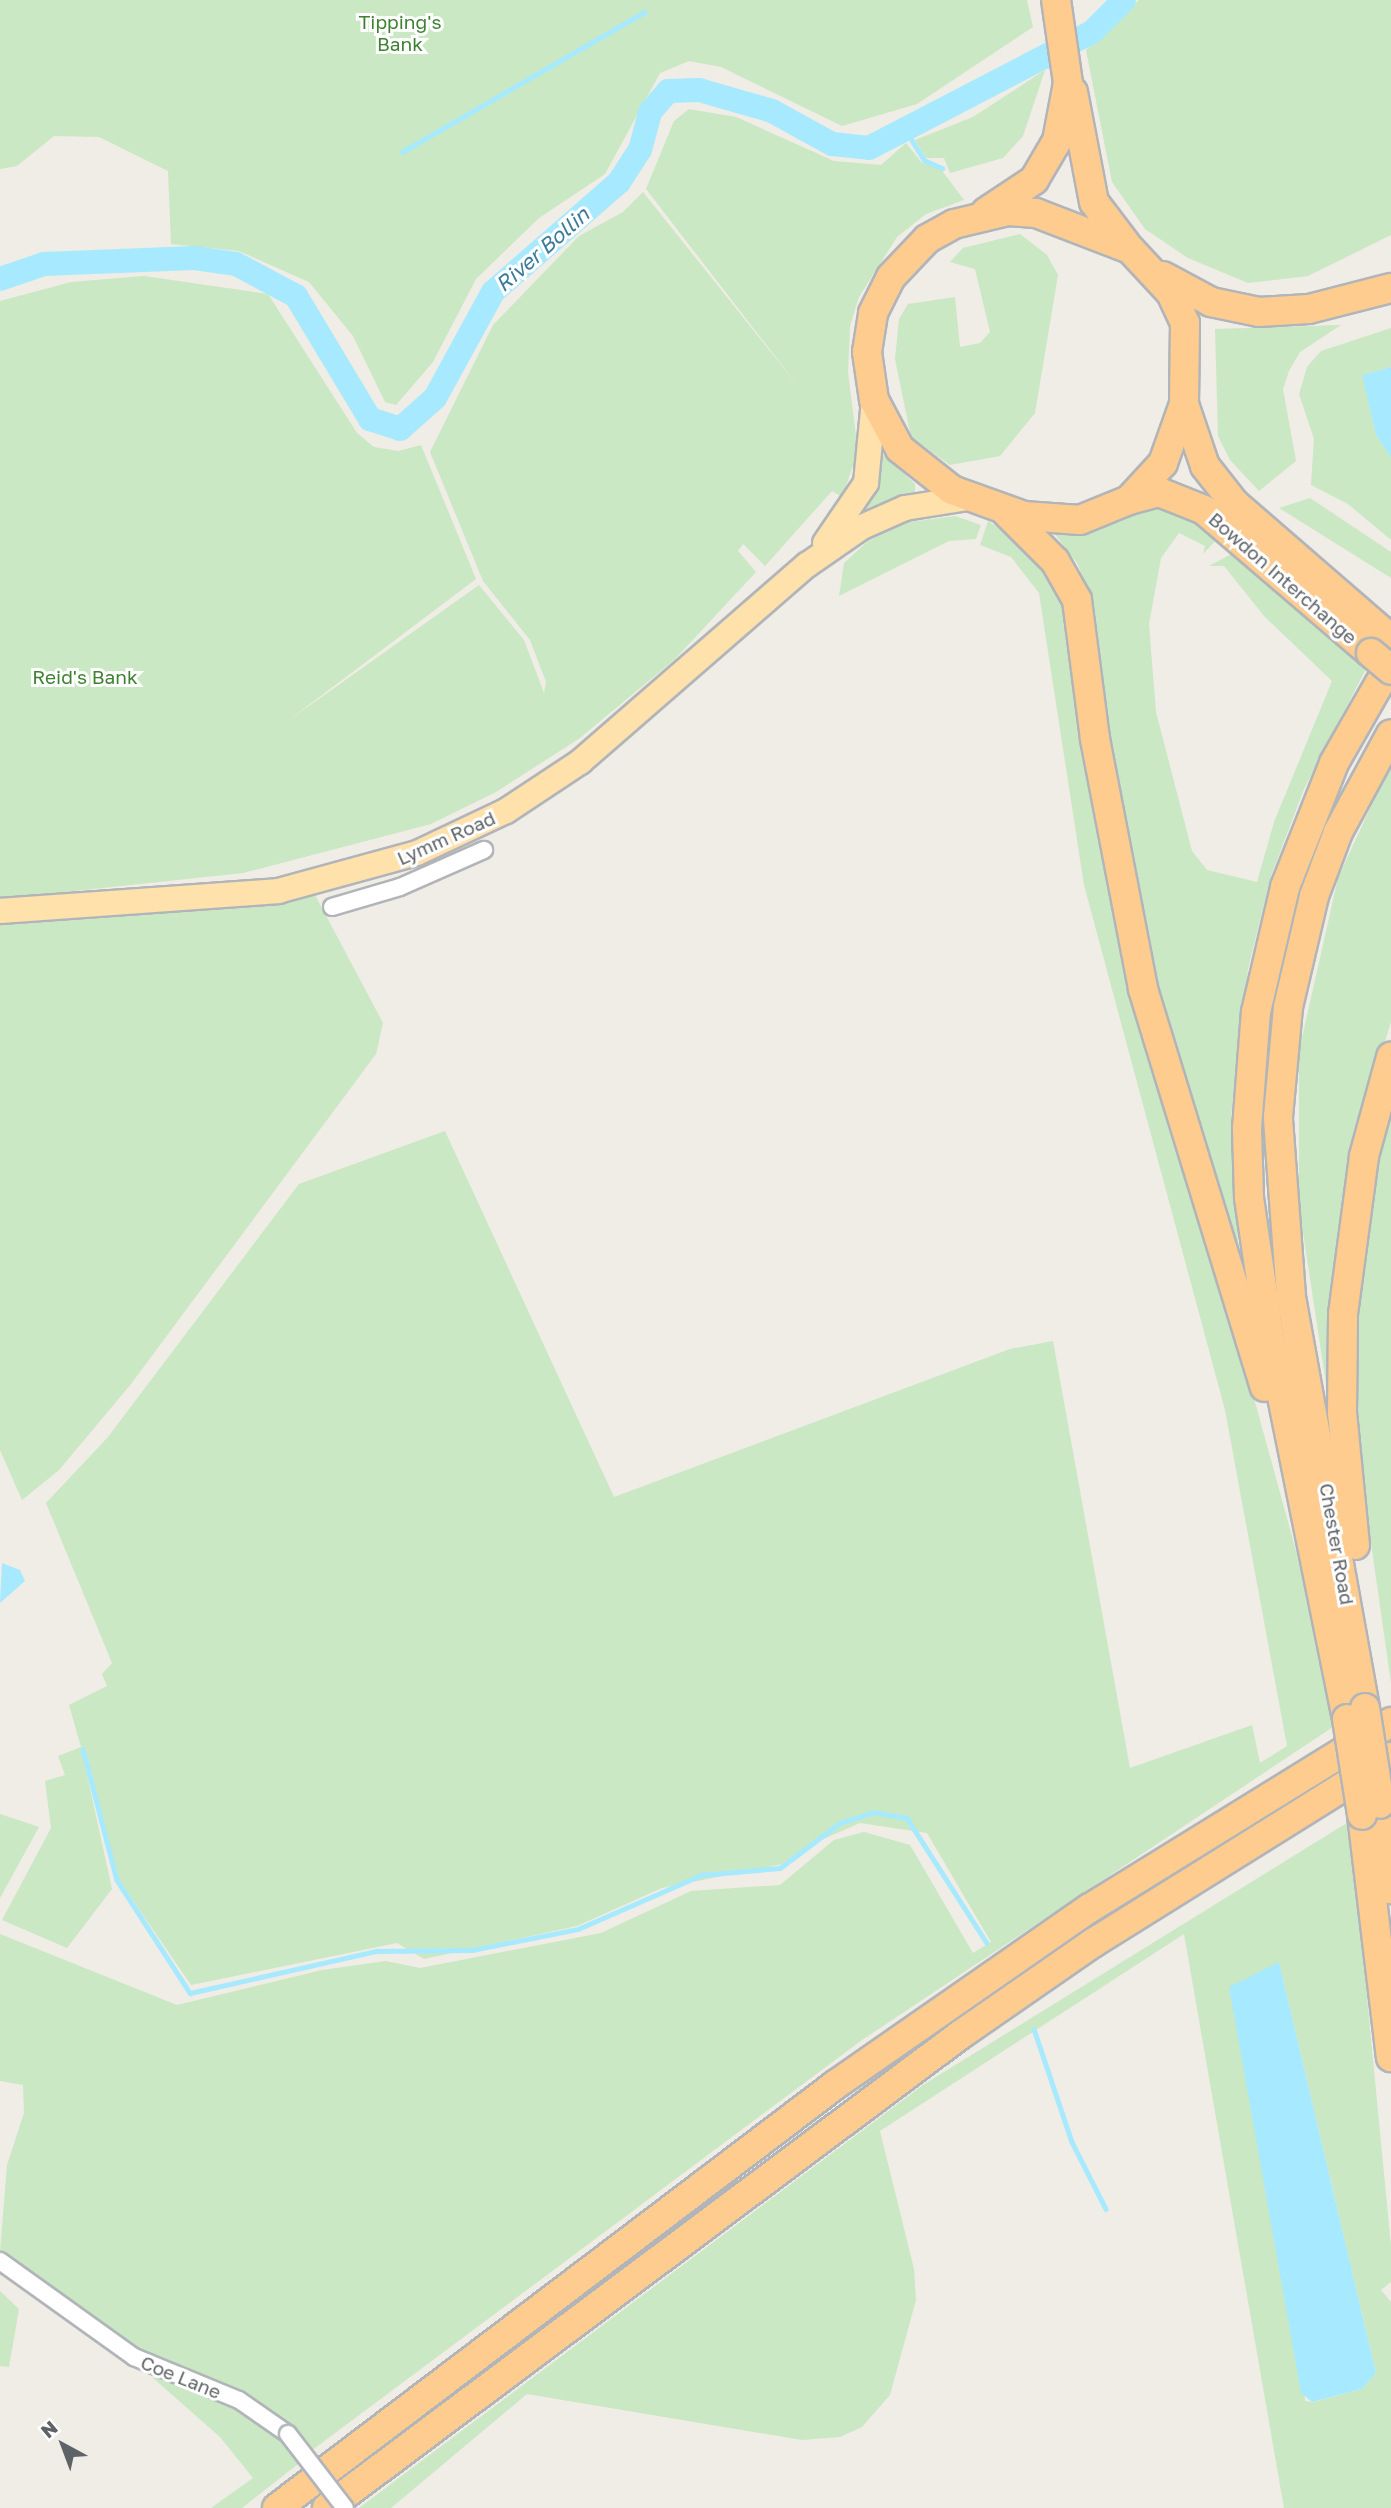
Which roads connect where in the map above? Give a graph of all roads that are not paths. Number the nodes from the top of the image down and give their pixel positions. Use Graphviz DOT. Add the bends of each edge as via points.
graph roads {
  1 [pos="1057,6"];
  2 [pos="1068,80"];
  3 [pos="974,217"];
  4 [pos="1130,249"];
  5 [pos="1154,271"];
  6 [pos="1391,288"];
  7 [pos="874,400"];
  8 [pos="1184,404"];
  9 [pos="968,498"];
  10 [pos="1129,499"];
  11 [pos="1004,510"];
  12 [pos="807,565"];
  13 [pos="1386,652"];
  14 [pos="1391,734"];
  15 [pos="484,850"];
  16 [pos="332,906"];
  17 [pos="0,911"];
  18 [pos="1391,1057"];
  19 [pos="1291,1436"];
  20 [pos="1371,1712"];
  21 [pos="1391,1758"];
  22 [pos="1378,1800"];
  23 [pos="1391,1889"];
  24 [pos="960,2035"];
  25 [pos="1391,2057"];
  26 [pos="0,2261"];
  27 [pos="277,2508"];
  28 [pos="327,2508"];
  29 [pos="345,2508"];
  1 -- 2 [label="highway"];
  2 -- 3 [label="highway" via="1057,141 1034,180"];
  2 -- 4 [label="highway" via="1077,100 1094,202"];
  3 -- 4 [label="highway" via="1036,213"];
  3 -- 7 [label="highway" via="915,248 881,295 867,352"];
  4 -- 5 [label="highway"];
  5 -- 6 [label="highway" via="1211,302 1259,312 1308,309"];
  5 -- 8 [label="highway" via="1185,323"];
  7 -- 9 [label="highway" via="909,459"];
  7 -- 12 [label="main road, Lymm Road" via="866,483"];
  8 -- 10 [label="highway" via="1163,463"];
  8 -- 13 [label="highway, Bowdon Interchange" via="1199,453 1226,494"];
  9 -- 11 [label="highway"];
  9 -- 12 [label="main road, Lymm Road" via="893,512"];
  10 -- 11 [label="highway" via="1100,514 1060,522"];
  10 -- 13 [label="highway, Bowdon Interchange" via="1159,492 1204,510"];
  11 -- 19 [label="highway" via="1055,561 1077,600 1097,752 1143,989 1251,1347"];
  12 -- 17 [label="main road, Lymm Road" via="580,762 506,811 428,848 278,891"];
  13 -- 19 [label="highway" via="1311,817 1282,900 1256,1012 1249,1197"];
  14 -- 20 [label="highway, Chester Road" via="1338,832 1314,896 1281,1064 1280,1199 1295,1318"];
  15 -- 16 [label="street" via="400,887"];
  18 -- 20 [label="highway" via="1354,1210 1340,1367 1345,1471"];
  19 -- 20 [label="highway, Chester Road"];
  20 -- 21 [label="highway"];
  20 -- 22 [label="highway, Chester Road, bridge"];
  20 -- 27 [label="highway" via="835,2085"];
  21 -- 24 [label="highway" via="1093,1943"];
  22 -- 23 [label="highway, Chester Road"];
  22 -- 24 [label="highway"];
  22 -- 25 [label="highway, Chester Road"];
  24 -- 28 [label="highway"];
  26 -- 29 [label="street, Coe Lane, bridge" via="134,2357 239,2400 288,2434"];
}
